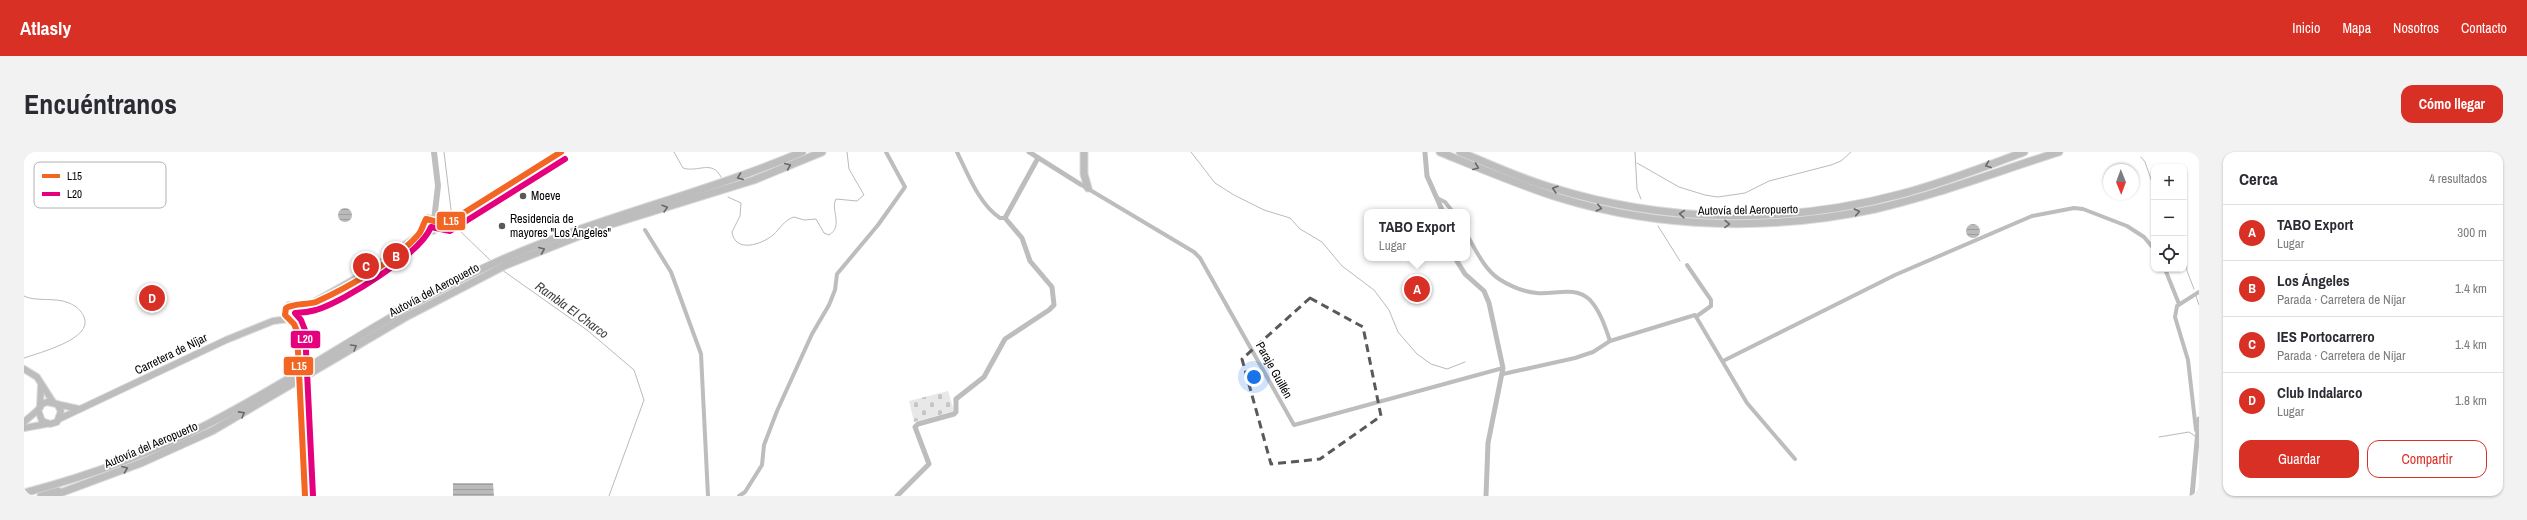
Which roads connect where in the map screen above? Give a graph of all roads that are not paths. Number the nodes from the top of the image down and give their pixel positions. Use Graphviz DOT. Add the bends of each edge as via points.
graph roads {
  1 [pos="434,152"];
  2 [pos="561,152"];
  3 [pos="802,152"];
  4 [pos="822,152"];
  5 [pos="886,152"];
  6 [pos="958,152"];
  7 [pos="1029,152"];
  8 [pos="1084,152"];
  9 [pos="1440,152"];
  10 [pos="1460,152"];
  11 [pos="2024,152"];
  12 [pos="2059,152"];
  13 [pos="1425,153"];
  14 [pos="1038,158"];
  15 [pos="1084,174"];
  16 [pos="1080,184"];
  17 [pos="1088,188"];
  18 [pos="1437,198"];
  19 [pos="435,204"];
  20 [pos="1442,209"];
  21 [pos="1451,209"];
  22 [pos="428,218"];
  23 [pos="1005,218"];
  24 [pos="435,221"];
  25 [pos="446,224"];
  26 [pos="423,225"];
  27 [pos="435,229"];
  28 [pos="645,230"];
  29 [pos="427,232"];
  30 [pos="418,235"];
  31 [pos="1470,240"];
  32 [pos="2151,245"];
  33 [pos="1457,261"];
  34 [pos="504,262"];
  35 [pos="1687,265"];
  36 [pos="2166,272"];
  37 [pos="2199,292"];
  38 [pos="311,304"];
  39 [pos="2179,304"];
  40 [pos="296,306"];
  41 [pos="285,310"];
  42 [pos="299,315"];
  43 [pos="1697,316"];
  44 [pos="290,319"];
  45 [pos="273,321"];
  46 [pos="297,331"];
  47 [pos="1610,341"];
  48 [pos="1723,361"];
  49 [pos="1503,368"];
  50 [pos="24,369"];
  51 [pos="1503,374"];
  52 [pos="40,385"];
  53 [pos="55,403"];
  54 [pos="39,409"];
  55 [pos="79,409"];
  56 [pos="59,419"];
  57 [pos="2199,419"];
  58 [pos="24,422"];
  59 [pos="46,424"];
  60 [pos="24,428"];
  61 [pos="2196,430"];
  62 [pos="1795,459"];
  63 [pos="75,487"];
  64 [pos="24,493"];
  65 [pos="40,496"];
  66 [pos="52,496"];
  67 [pos="305,496"];
  68 [pos="708,496"];
  69 [pos="739,496"];
  70 [pos="897,496"];
  71 [pos="1486,496"];
  72 [pos="2192,496"];
  1 -- 19 [label="main road" via="438,186"];
  2 -- 25 [label="main road, Carretera de Níjar"];
  3 -- 34 [label="highway, Autovía del Aeropuerto, one-way" via="727,181 576,229"];
  34 -- 4 [label="highway, Autovía del Aeropuerto, one-way" via="599,228 754,180"];
  5 -- 69 [label="street" via="906,187 837,274 835,290 829,305 812,334 777,411 764,446 762,465 745,492"];
  6 -- 23 [label="street" via="980,195 994,214"];
  7 -- 14 [label="street"];
  8 -- 15 [label="highway"];
  9 -- 12 [label="highway, Autovía del Aeropuerto, one-way" via="1532,189 1580,204 1651,218 1736,224 1805,220 1876,208 1919,197"];
  11 -- 10 [label="highway, Autovía del Aeropuerto, one-way" via="1938,183 1880,199 1802,213 1735,216 1662,212 1604,202 1549,187"];
  13 -- 18 [label="street" via="1427,176"];
  14 -- 16 [label="street"];
  14 -- 23 [label="street"];
  15 -- 16 [label="highway"];
  15 -- 17 [label="highway"];
  16 -- 17 [label="street, Paraje Guillén"];
  17 -- 49 [label="street, Paraje Guillén" via="1200,258 1294,425"];
  18 -- 20 [label="street"];
  18 -- 21 [label="street"];
  19 -- 22 [label="main road"];
  19 -- 24 [label="main road"];
  22 -- 24 [label="main road"];
  22 -- 26 [label="main road, Carretera de Níjar"];
  23 -- 70 [label="street" via="1022,238 1030,261 1052,286 1054,305 1005,339 984,377 956,399 954,414 918,424 916,427 929,464"];
  24 -- 25 [label="main road"];
  24 -- 27 [label="main road"];
  25 -- 27 [label="main road, Carretera de Níjar"];
  26 -- 29 [label="main road"];
  26 -- 30 [label="main road, Carretera de Níjar"];
  27 -- 29 [label="main road, Carretera de Níjar"];
  28 -- 68 [label="street" via="671,272 703,360"];
  29 -- 30 [label="main road, Carretera de Níjar"];
  30 -- 38 [label="main road, Carretera de Níjar" via="374,268"];
  31 -- 47 [label="street" via="1487,267 1509,284 1537,294 1574,292 1589,299 1602,319"];
  32 -- 48 [label="street" via="2144,237 2127,226 2082,209 2074,208 2032,216 1887,278"];
  33 -- 49 [label="street" via="1465,274 1484,291"];
  63 -- 34 [label="highway, Autovía del Aeropuerto, one-way" via="141,463 212,431 404,318 493,271"];
  34 -- 64 [label="highway, Autovía del Aeropuerto" via="488,266 384,320 248,403 208,424 143,454"];
  35 -- 43 [label="street" via="1711,303 1708,309"];
  36 -- 39 [label="street"];
  37 -- 39 [label="street"];
  38 -- 40 [label="main road, Carretera de Níjar"];
  38 -- 42 [label="main road, Carretera de Níjar"];
  39 -- 61 [label="street" via="2174,317 2188,360"];
  40 -- 41 [label="main road, Carretera de Níjar" via="289,305"];
  40 -- 42 [label="main road"];
  41 -- 44 [label="main road" via="285,315"];
  41 -- 45 [label="main road, Carretera de Níjar"];
  42 -- 44 [label="main road, Carretera de Níjar"];
  42 -- 46 [label="street"];
  43 -- 47 [label="street" via="1692,315"];
  43 -- 48 [label="street"];
  44 -- 45 [label="main road, Carretera de Níjar"];
  44 -- 46 [label="street"];
  45 -- 55 [label="main road, Carretera de Níjar" via="226,340"];
  46 -- 67 [label="street, bridge"];
  47 -- 51 [label="street" via="1593,352 1575,358"];
  48 -- 62 [label="street" via="1747,403"];
  49 -- 51 [label="street"];
  50 -- 52 [label="main road" via="32,373"];
  51 -- 71 [label="street" via="1488,443"];
  52 -- 53 [label="main road"];
  52 -- 54 [label="main road"];
  53 -- 54 [label="main road" via="47,402"];
  53 -- 55 [label="main road"];
  53 -- 56 [label="main road" via="61,411"];
  54 -- 58 [label="main road"];
  54 -- 59 [label="main road" via="40,419"];
  55 -- 56 [label="main road, Carretera de Níjar"];
  56 -- 59 [label="main road"];
  57 -- 61 [label="street"];
  59 -- 60 [label="main road"];
  61 -- 72 [label="street"];
  63 -- 65 [label="highway"];
  63 -- 66 [label="highway"];
}
